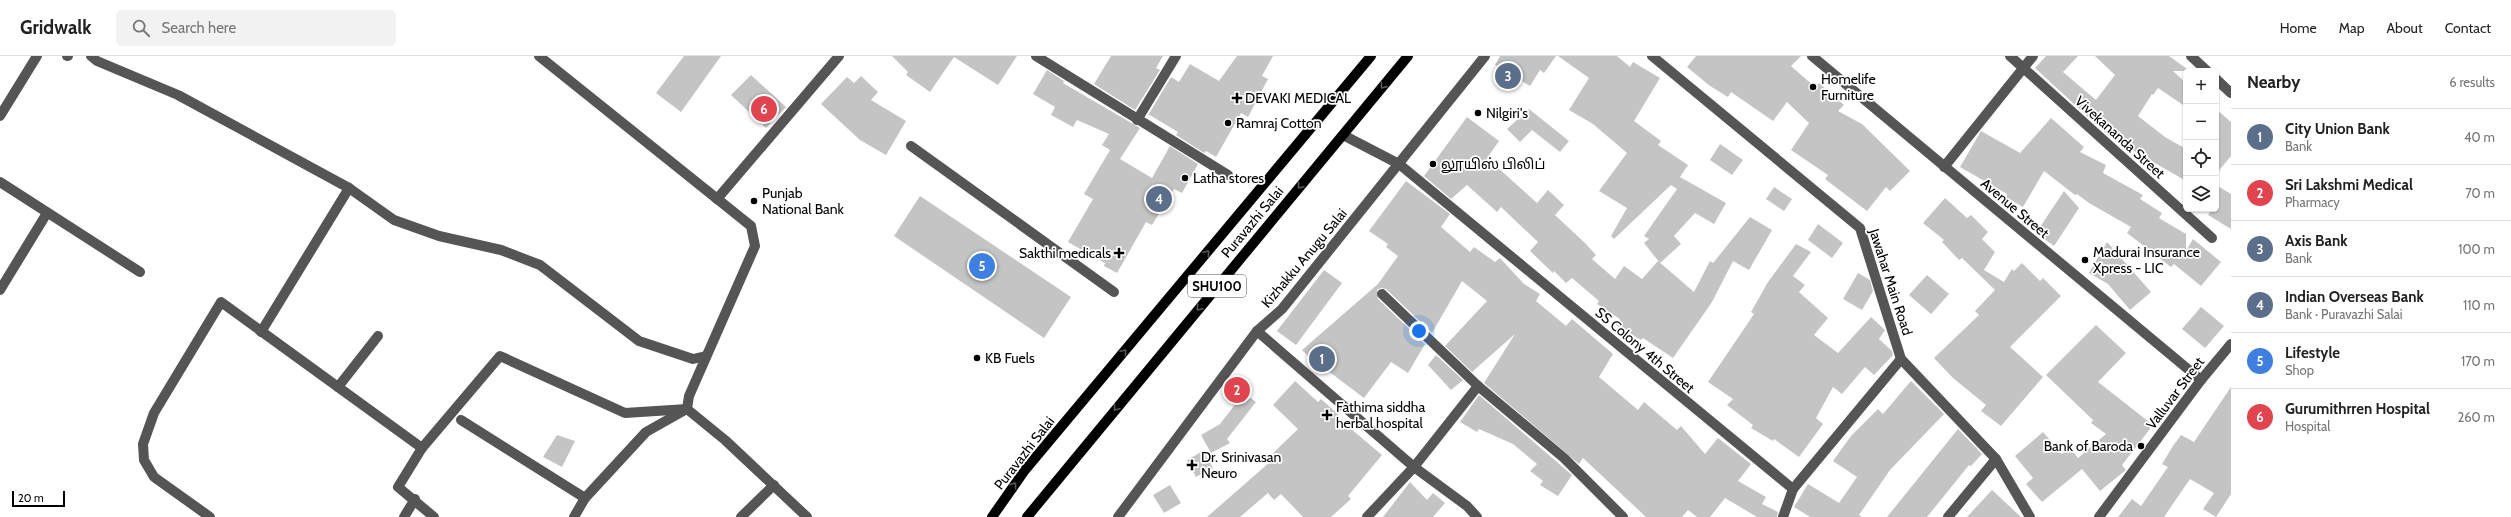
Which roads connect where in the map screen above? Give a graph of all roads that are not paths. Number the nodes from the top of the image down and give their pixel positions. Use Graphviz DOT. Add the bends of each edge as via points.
graph roads {
  1 [pos="37,56"];
  2 [pos="91,56"];
  3 [pos="540,56"];
  4 [pos="839,56"];
  5 [pos="1036,56"];
  6 [pos="1176,56"];
  7 [pos="1371,56"];
  8 [pos="1408,56"];
  9 [pos="1485,56"];
  10 [pos="1652,56"];
  11 [pos="1812,56"];
  12 [pos="2010,56"];
  13 [pos="2033,56"];
  14 [pos="2191,56"];
  15 [pos="2023,68"];
  16 [pos="2205,68"];
  17 [pos="2219,82"];
  18 [pos="2231,93"];
  19 [pos="0,116"];
  20 [pos="1137,120"];
  21 [pos="1344,135"];
  22 [pos="911,146"];
  23 [pos="1400,164"];
  24 [pos="1944,167"];
  25 [pos="1228,175"];
  26 [pos="0,182"];
  27 [pos="348,188"];
  28 [pos="718,199"];
  29 [pos="47,212"];
  30 [pos="2212,238"];
  31 [pos="140,272"];
  32 [pos="0,290"];
  33 [pos="1114,292"];
  34 [pos="1382,294"];
  35 [pos="1257,331"];
  36 [pos="261,332"];
  37 [pos="378,336"];
  38 [pos="2231,344"];
  39 [pos="706,356"];
  40 [pos="1901,359"];
  41 [pos="2201,380"];
  42 [pos="1478,386"];
  43 [pos="338,387"];
  44 [pos="687,409"];
  45 [pos="461,420"];
  46 [pos="422,448"];
  47 [pos="1996,459"];
  48 [pos="1414,467"];
  49 [pos="774,485"];
  50 [pos="1793,489"];
  51 [pos="585,498"];
  52 [pos="415,499"];
  53 [pos="210,517"];
  54 [pos="404,517"];
  55 [pos="434,517"];
  56 [pos="574,517"];
  57 [pos="741,517"];
  58 [pos="806,517"];
  59 [pos="992,517"];
  60 [pos="1027,517"];
  61 [pos="1118,517"];
  62 [pos="1367,517"];
  63 [pos="1477,517"];
  64 [pos="1623,517"];
  65 [pos="1783,517"];
  66 [pos="1948,517"];
  67 [pos="2030,517"];
  68 [pos="2099,517"];
  1 -- 19 [label="street"];
  2 -- 27 [label="street" via="97,61 178,95"];
  3 -- 28 [label="street"];
  4 -- 28 [label="street"];
  5 -- 20 [label="street"];
  6 -- 20 [label="street"];
  59 -- 7 [label="main road, Puravazhi Salai / SHU100, one-way" via="1025,470"];
  8 -- 21 [label="main road, Puravazhi Salai / SHU100, one-way"];
  9 -- 23 [label="street, Kizhakku Anugu Salai"];
  10 -- 40 [label="street, Jawahar Main Road" via="1860,228"];
  11 -- 24 [label="street, Avenue Street"];
  12 -- 15 [label="street, Vivekananda Street"];
  13 -- 15 [label="street"];
  14 -- 16 [label="street"];
  15 -- 24 [label="street"];
  15 -- 30 [label="street, Vivekananda Street"];
  17 -- 18 [label="street"];
  20 -- 25 [label="street"];
  21 -- 23 [label="street, SS Colony 4th Street"];
  21 -- 60 [label="main road, Puravazhi Salai / SHU100, one-way"];
  22 -- 33 [label="street"];
  23 -- 35 [label="street, Kizhakku Anugu Salai" via="1282,309"];
  23 -- 50 [label="street, SS Colony 4th Street"];
  24 -- 41 [label="street, Avenue Street"];
  26 -- 29 [label="street"];
  27 -- 36 [label="street"];
  27 -- 39 [label="street" via="394,220 439,236 501,250 540,265 639,341 693,359"];
  28 -- 39 [label="street" via="751,226 756,246"];
  29 -- 31 [label="street"];
  29 -- 32 [label="street"];
  34 -- 42 [label="street"];
  35 -- 48 [label="street"];
  35 -- 61 [label="street, Kizhakku Anugu Salai"];
  36 -- 43 [label="street"];
  36 -- 53 [label="street" via="221,302 154,413 143,444 144,460 154,477"];
  37 -- 43 [label="street"];
  38 -- 41 [label="street, Valluvar Street"];
  39 -- 44 [label="street" via="689,396"];
  40 -- 47 [label="street, Jawahar Main Road"];
  40 -- 50 [label="street"];
  41 -- 68 [label="street, Valluvar Street"];
  42 -- 48 [label="street"];
  42 -- 64 [label="street" via="1564,458"];
  43 -- 46 [label="street"];
  44 -- 46 [label="street" via="625,413 500,356"];
  44 -- 49 [label="street"];
  44 -- 51 [label="street" via="646,432"];
  45 -- 51 [label="street"];
  46 -- 52 [label="street" via="398,487"];
  47 -- 66 [label="street"];
  47 -- 67 [label="street, Jawahar Main Road"];
  48 -- 62 [label="street"];
  48 -- 63 [label="street" via="1467,506"];
  49 -- 57 [label="street"];
  49 -- 58 [label="street"];
  50 -- 65 [label="street"];
  51 -- 56 [label="street"];
  52 -- 54 [label="street"];
  52 -- 55 [label="street"];
}
